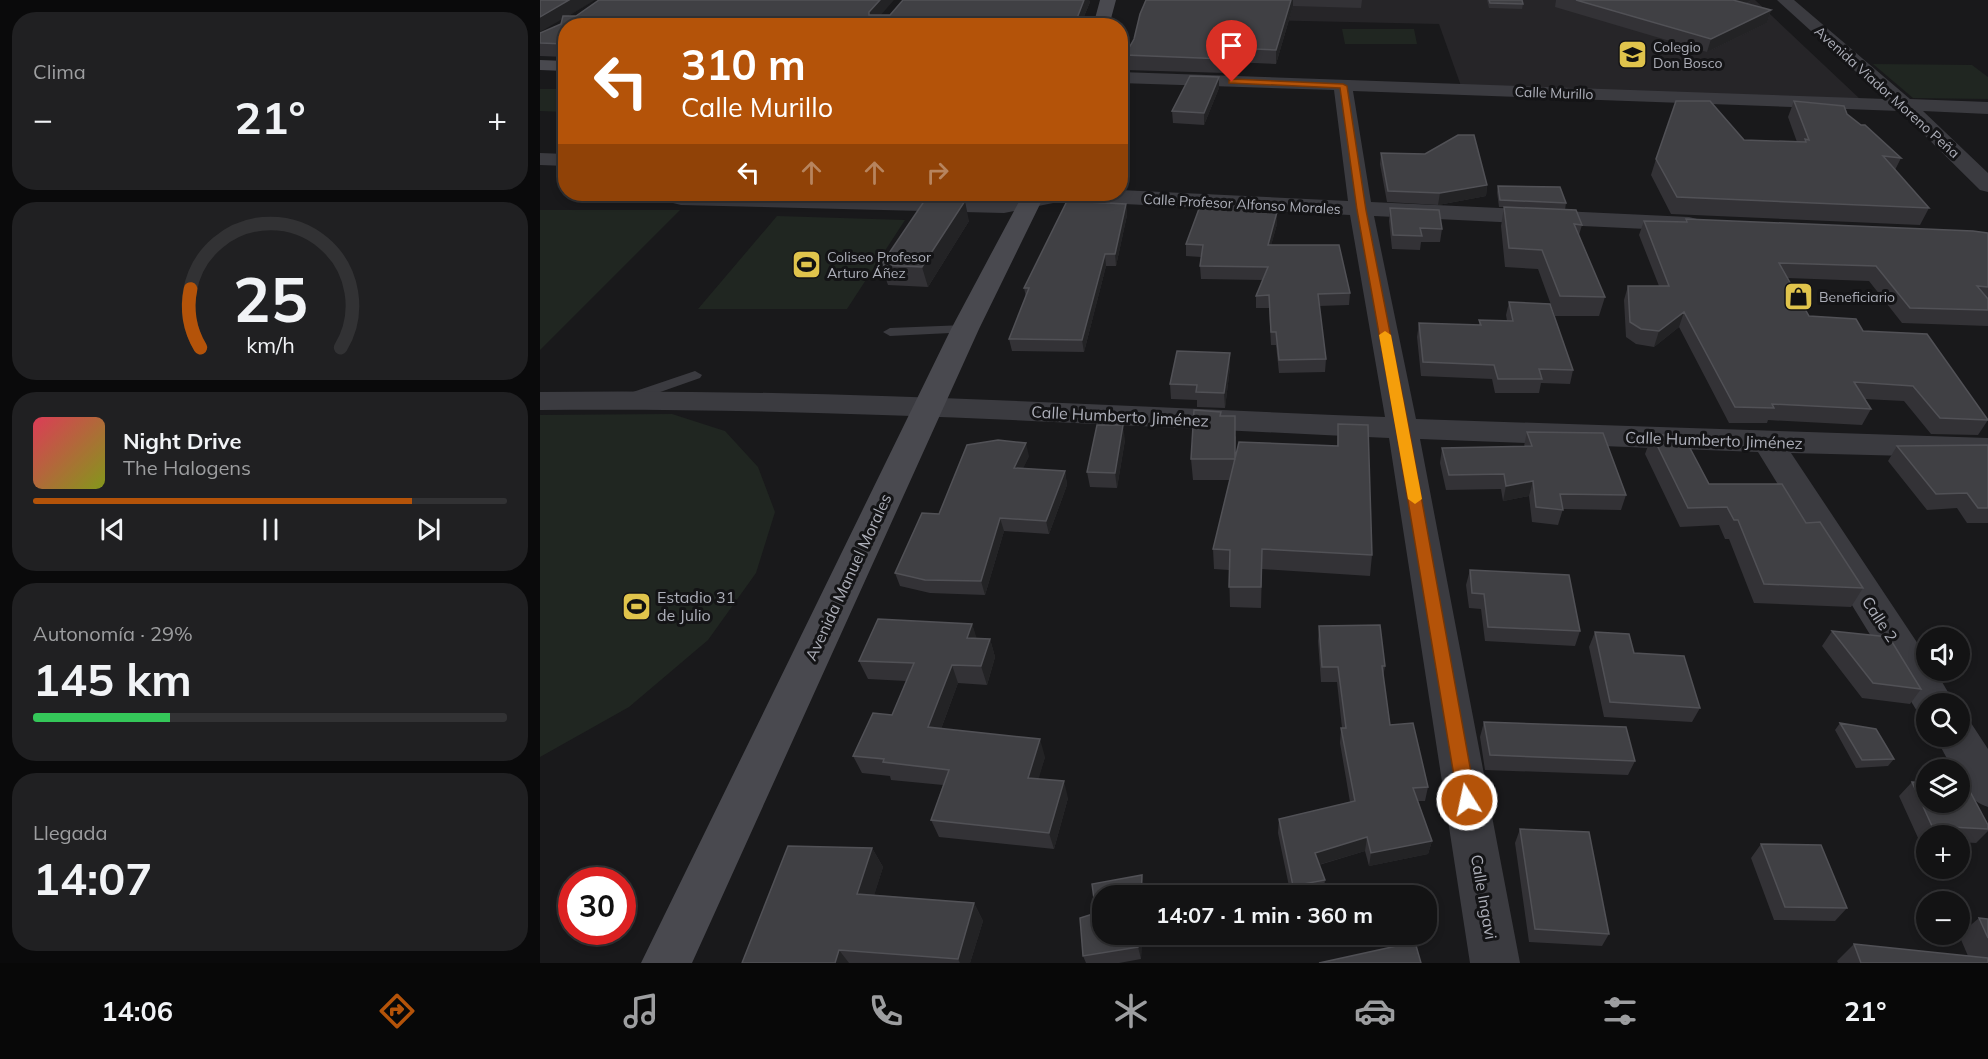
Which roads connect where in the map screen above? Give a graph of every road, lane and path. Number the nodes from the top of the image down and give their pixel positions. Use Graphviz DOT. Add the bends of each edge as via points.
graph roads {
  1 [pos="1108,0"];
  2 [pos="1785,0"];
  3 [pos="1103,18"];
  4 [pos="540,65"];
  5 [pos="558,66"];
  6 [pos="1128,77"];
  7 [pos="1343,86"];
  8 [pos="1906,106"];
  9 [pos="1988,108"];
  10 [pos="540,159"];
  11 [pos="558,160"];
  12 [pos="1988,185"];
  13 [pos="1128,197"];
  14 [pos="802,201"];
  15 [pos="1022,201"];
  16 [pos="1030,201"];
  17 [pos="1361,210"];
  18 [pos="1716,225"];
  19 [pos="965,329"];
  20 [pos="890,332"];
  21 [pos="695,375"];
  22 [pos="628,399"];
  23 [pos="540,401"];
  24 [pos="928,407"];
  25 [pos="1402,429"];
  26 [pos="1768,443"];
  27 [pos="1988,448"];
  28 [pos="1928,693"];
  29 [pos="1963,747"];
  30 [pos="1988,787"];
  31 [pos="666,963"];
  32 [pos="1495,963"];
  1 -- 3 [label="street"];
  2 -- 8 [label="street, Avenida Viador Moreno Peña"];
  4 -- 5 [label="street"];
  6 -- 7 [label="street, Calle Murillo"];
  7 -- 8 [label="street, Calle Murillo"];
  7 -- 17 [label="street, Calle Ingavi"];
  8 -- 9 [label="street, Calle Murillo"];
  8 -- 12 [label="street, Avenida Viador Moreno Peña"];
  10 -- 11 [label="street"];
  13 -- 17 [label="street, Calle Profesor Alfonso Morales"];
  14 -- 15 [label="street, Calle Profesor Alfonso Morales" via="1004,206"];
  16 -- 19 [label="street, Avenida Manuel Morales"];
  17 -- 18 [label="street, Calle Profesor Alfonso Morales"];
  17 -- 25 [label="street, Calle Ingavi"];
  19 -- 20 [label="lane"];
  19 -- 24 [label="street, Avenida Manuel Morales"];
  21 -- 22 [label="lane"];
  22 -- 23 [label="street, Calle Humberto Jiménez"];
  22 -- 24 [label="street, Calle Humberto Jiménez"];
  24 -- 25 [label="street, Calle Humberto Jiménez"];
  24 -- 31 [label="street, Avenida Manuel Morales"];
  25 -- 26 [label="street, Calle Humberto Jiménez"];
  25 -- 32 [label="street, Calle Ingavi"];
  26 -- 27 [label="street, Calle Humberto Jiménez"];
  26 -- 28 [label="street, Calle 2"];
  29 -- 30 [label="street"];
}
